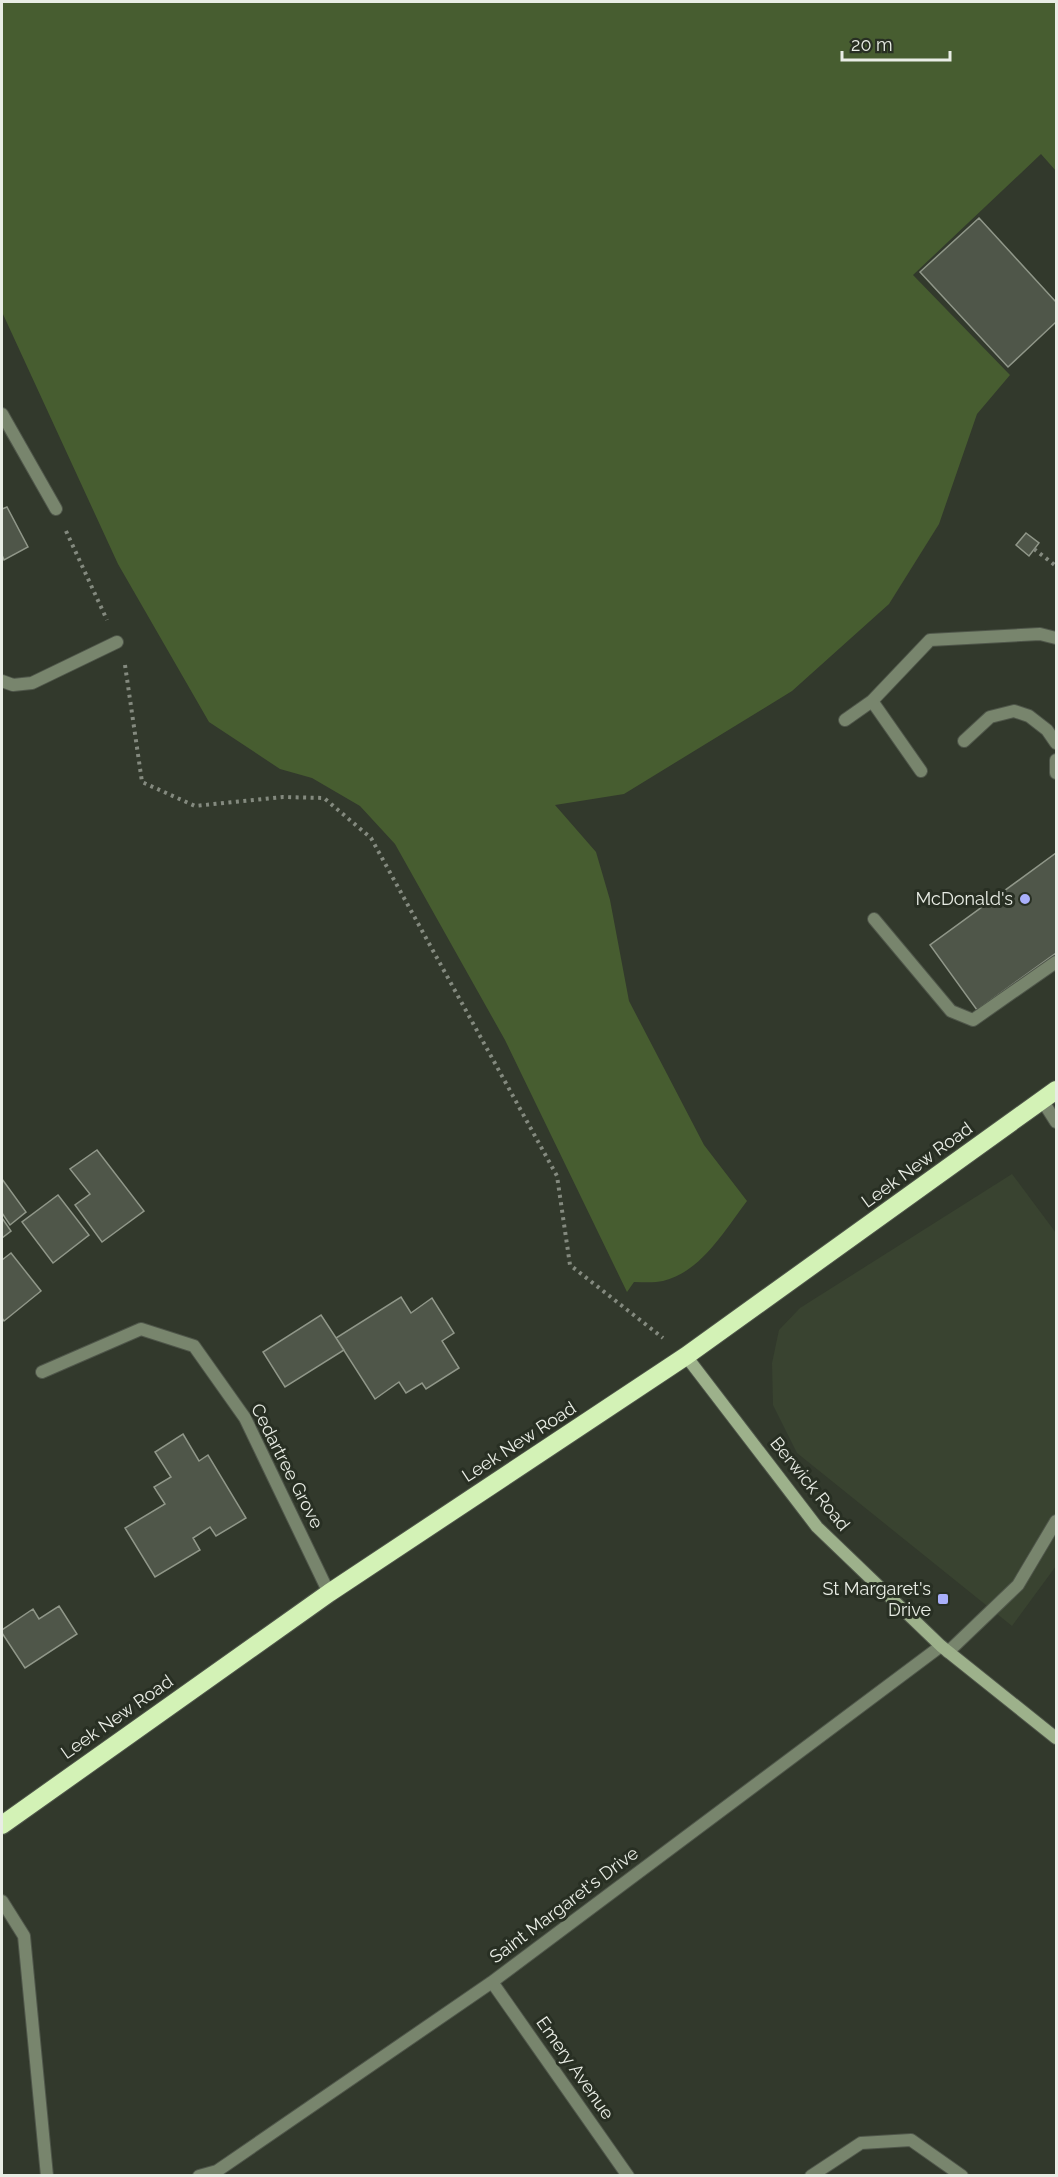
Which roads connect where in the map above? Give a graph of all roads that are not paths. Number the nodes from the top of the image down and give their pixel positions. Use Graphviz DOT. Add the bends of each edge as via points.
graph roads {
  1 [pos="2,414"];
  2 [pos="56,509"];
  3 [pos="1056,638"];
  4 [pos="117,642"];
  5 [pos="2,681"];
  6 [pos="872,701"];
  7 [pos="845,720"];
  8 [pos="964,741"];
  9 [pos="1056,743"];
  10 [pos="1056,760"];
  11 [pos="921,771"];
  12 [pos="1056,773"];
  13 [pos="874,919"];
  14 [pos="1056,962"];
  15 [pos="1049,1095"];
  16 [pos="1056,1122"];
  17 [pos="686,1356"];
  18 [pos="42,1372"];
  19 [pos="1056,1521"];
  20 [pos="329,1593"];
  21 [pos="945,1649"];
  22 [pos="1056,1738"];
  23 [pos="2,1825"];
  24 [pos="2,1901"];
  25 [pos="492,1982"];
  26 [pos="47,2175"];
  27 [pos="199,2175"];
  28 [pos="628,2175"];
  29 [pos="811,2175"];
  30 [pos="962,2175"];
  1 -- 2 [label="street"];
  3 -- 6 [label="street" via="1040,634 930,640"];
  4 -- 5 [label="street" via="32,683 13,685"];
  6 -- 7 [label="street"];
  6 -- 11 [label="street"];
  8 -- 9 [label="street" via="990,717 1014,711 1029,716"];
  10 -- 12 [label="street"];
  13 -- 14 [label="street" via="951,1011 973,1020"];
  15 -- 16 [label="street"];
  15 -- 17 [label="highway, Leek New Road"];
  17 -- 20 [label="highway, Leek New Road"];
  17 -- 21 [label="street, Berwick Road" via="817,1527"];
  18 -- 20 [label="street, Cedartree Grove" via="141,1329 194,1346 245,1418"];
  19 -- 21 [label="street, Saint Margaret's Drive" via="1018,1585"];
  20 -- 23 [label="highway, Leek New Road"];
  21 -- 22 [label="street, Berwick Road"];
  21 -- 25 [label="street, Saint Margaret's Drive"];
  24 -- 26 [label="street" via="24,1936"];
  25 -- 27 [label="street, Saint Margaret's Drive" via="217,2171"];
  25 -- 28 [label="street, Emery Avenue"];
  29 -- 30 [label="street" via="861,2143 911,2140"];
}
